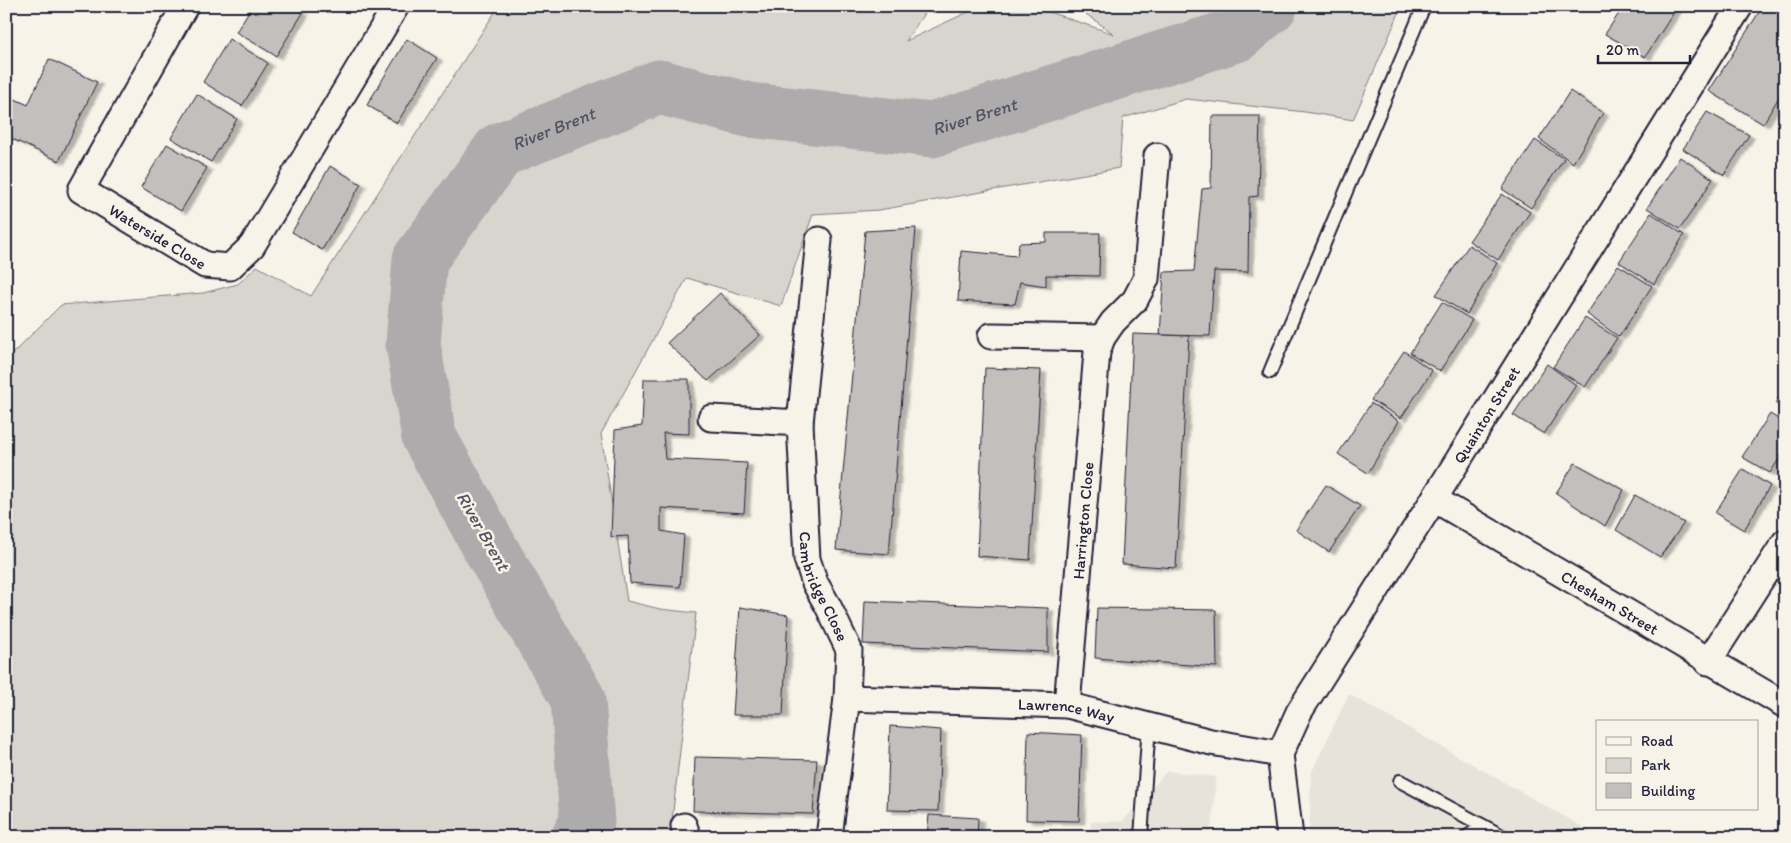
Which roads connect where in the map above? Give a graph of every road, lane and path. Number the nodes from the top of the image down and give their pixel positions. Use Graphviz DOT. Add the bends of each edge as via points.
graph roads {
  1 [pos="185,6"];
  2 [pos="396,6"];
  3 [pos="1424,6"];
  4 [pos="1740,6"];
  5 [pos="1157,156"];
  6 [pos="819,240"];
  7 [pos="991,336"];
  8 [pos="1102,338"];
  9 [pos="1270,372"];
  10 [pos="712,418"];
  11 [pos="800,423"];
  12 [pos="1434,499"];
  13 [pos="1785,542"];
  14 [pos="1708,662"];
  15 [pos="847,698"];
  16 [pos="1067,705"];
  17 [pos="1785,705"];
  18 [pos="1149,725"];
  19 [pos="1280,754"];
  20 [pos="1400,781"];
  21 [pos="1483,826"];
  22 [pos="829,837"];
  23 [pos="1141,837"];
  24 [pos="1290,837"];
  25 [pos="1467,837"];
  26 [pos="1504,837"];
  1 -- 2 [label="street, Waterside Close" via="81,190 205,265 230,267 252,246"];
  3 -- 9 [label="lane"];
  4 -- 12 [label="street, Quainton Street"];
  5 -- 8 [label="street, Harrington Close" via="1146,279 1135,300"];
  6 -- 11 [label="street, Cambridge Close"];
  7 -- 8 [label="street"];
  8 -- 16 [label="street, Harrington Close" via="1097,352"];
  10 -- 11 [label="street"];
  11 -- 15 [label="street, Cambridge Close" via="807,559 815,583 849,650"];
  12 -- 14 [label="street, Chesham Street"];
  12 -- 19 [label="street, Quainton Street" via="1299,712"];
  13 -- 14 [label="street"];
  14 -- 17 [label="street, Chesham Street"];
  15 -- 16 [label="street, Lawrence Way"];
  15 -- 22 [label="street, Cambridge Close"];
  16 -- 18 [label="street, Lawrence Way"];
  18 -- 19 [label="street, Lawrence Way" via="1211,742"];
  18 -- 23 [label="lane"];
  19 -- 24 [label="street"];
  20 -- 21 [label="lane"];
  21 -- 25 [label="lane"];
  21 -- 26 [label="lane"];
}
